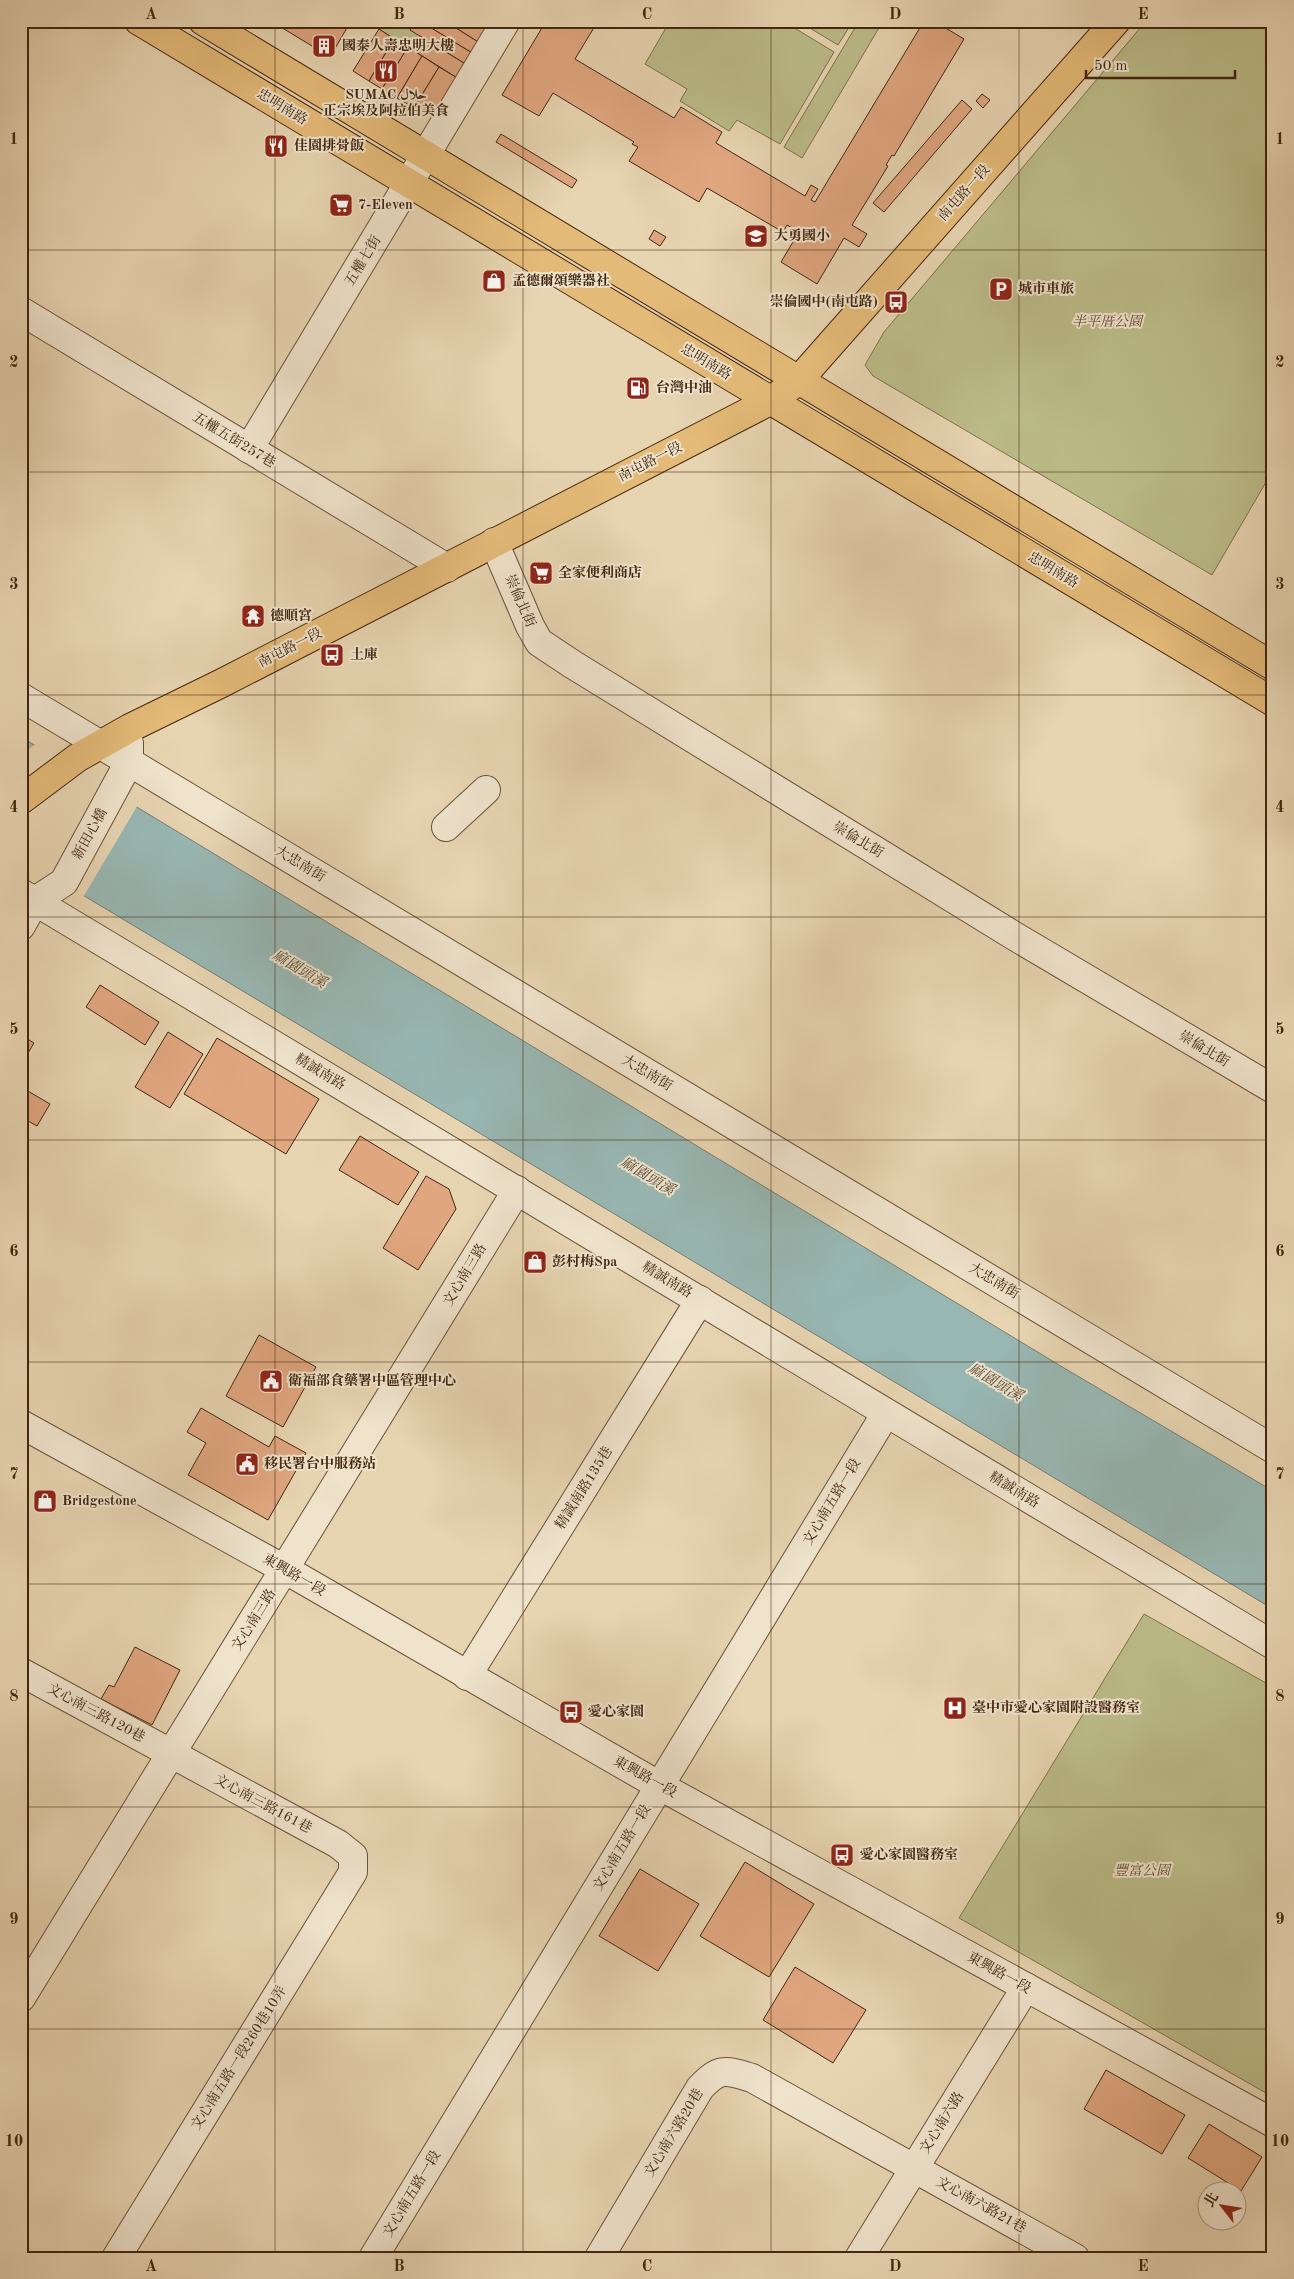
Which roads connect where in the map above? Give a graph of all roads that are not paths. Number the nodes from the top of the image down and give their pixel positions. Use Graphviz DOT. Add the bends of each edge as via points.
graph roads {
  1 [pos="139,21"];
  2 [pos="204,21"];
  3 [pos="506,21"];
  4 [pos="1116,21"];
  5 [pos="425,155"];
  6 [pos="410,184"];
  7 [pos="21,312"];
  8 [pos="798,381"];
  9 [pos="770,401"];
  10 [pos="250,449"];
  11 [pos="494,542"];
  12 [pos="447,568"];
  13 [pos="1273,666"];
  14 [pos="21,697"];
  15 [pos="1273,702"];
  16 [pos="130,728"];
  17 [pos="99,744"];
  18 [pos="129,762"];
  19 [pos="486,790"];
  20 [pos="21,800"];
  21 [pos="446,827"];
  22 [pos="28,897"];
  23 [pos="21,926"];
  24 [pos="1273,1089"];
  25 [pos="516,1190"];
  26 [pos="700,1300"];
  27 [pos="886,1413"];
  28 [pos="21,1424"];
  29 [pos="1273,1449"];
  30 [pos="286,1570"];
  31 [pos="1273,1645"];
  32 [pos="21,1672"];
  33 [pos="467,1676"];
  34 [pos="171,1754"];
  35 [pos="660,1786"];
  36 [pos="353,1856"];
  37 [pos="1026,1988"];
  38 [pos="21,1998"];
  39 [pos="1273,2123"];
  40 [pos="914,2167"];
  41 [pos="116,2258"];
  42 [pos="373,2258"];
  43 [pos="599,2258"];
  44 [pos="859,2258"];
  45 [pos="1075,2258"];
  1 -- 6 [label="main road, 忠明南路"];
  2 -- 5 [label="main road"];
  3 -- 5 [label="street, 五權七街"];
  4 -- 8 [label="main road, 南屯路一段"];
  5 -- 6 [label="street, 五權七街"];
  5 -- 8 [label="main road"];
  6 -- 9 [label="main road, 忠明南路"];
  6 -- 10 [label="street, 五權七街"];
  7 -- 10 [label="street, 五權五街257巷"];
  8 -- 9 [label="main road, 南屯路一段"];
  8 -- 13 [label="main road"];
  9 -- 11 [label="main road, 南屯路一段"];
  9 -- 15 [label="main road, 忠明南路"];
  10 -- 12 [label="street, 五權五街257巷"];
  11 -- 12 [label="main road, 南屯路一段"];
  11 -- 24 [label="street, 崇倫北街" via="539,642 1016,938"];
  12 -- 16 [label="main road, 南屯路一段"];
  14 -- 17 [label="street, 大忠南街"];
  16 -- 17 [label="main road, 南屯路一段"];
  16 -- 18 [label="street"];
  17 -- 18 [label="street, 大忠南街"];
  17 -- 20 [label="main road, 南屯路一段"];
  18 -- 22 [label="street, 新田心橋" via="64,882"];
  18 -- 29 [label="street, 大忠南街"];
  19 -- 21 [label="street"];
  22 -- 23 [label="street"];
  22 -- 25 [label="street, 精誠南路"];
  25 -- 26 [label="street, 精誠南路"];
  25 -- 30 [label="street, 文心南三路"];
  26 -- 27 [label="street, 精誠南路"];
  26 -- 33 [label="street, 精誠南路135巷"];
  27 -- 31 [label="street, 精誠南路"];
  27 -- 35 [label="street, 文心南五路一段"];
  28 -- 30 [label="street, 東興路一段"];
  30 -- 33 [label="street, 東興路一段"];
  30 -- 34 [label="street, 文心南三路"];
  32 -- 34 [label="street, 文心南三路120巷"];
  33 -- 35 [label="street, 東興路一段"];
  34 -- 36 [label="street, 文心南三路161巷" via="338,1844"];
  34 -- 38 [label="street, 文心南三路"];
  35 -- 37 [label="street, 東興路一段"];
  35 -- 42 [label="street, 文心南五路一段"];
  36 -- 41 [label="street, 文心南五路一段260巷10弄" via="353,1872"];
  37 -- 39 [label="street, 東興路一段"];
  37 -- 40 [label="street, 文心南六路"];
  40 -- 43 [label="street, 文心南六路20巷" via="752,2078 730,2072 714,2074 700,2088"];
  40 -- 44 [label="street, 文心南六路"];
  40 -- 45 [label="street, 文心南六路21巷"];
}
